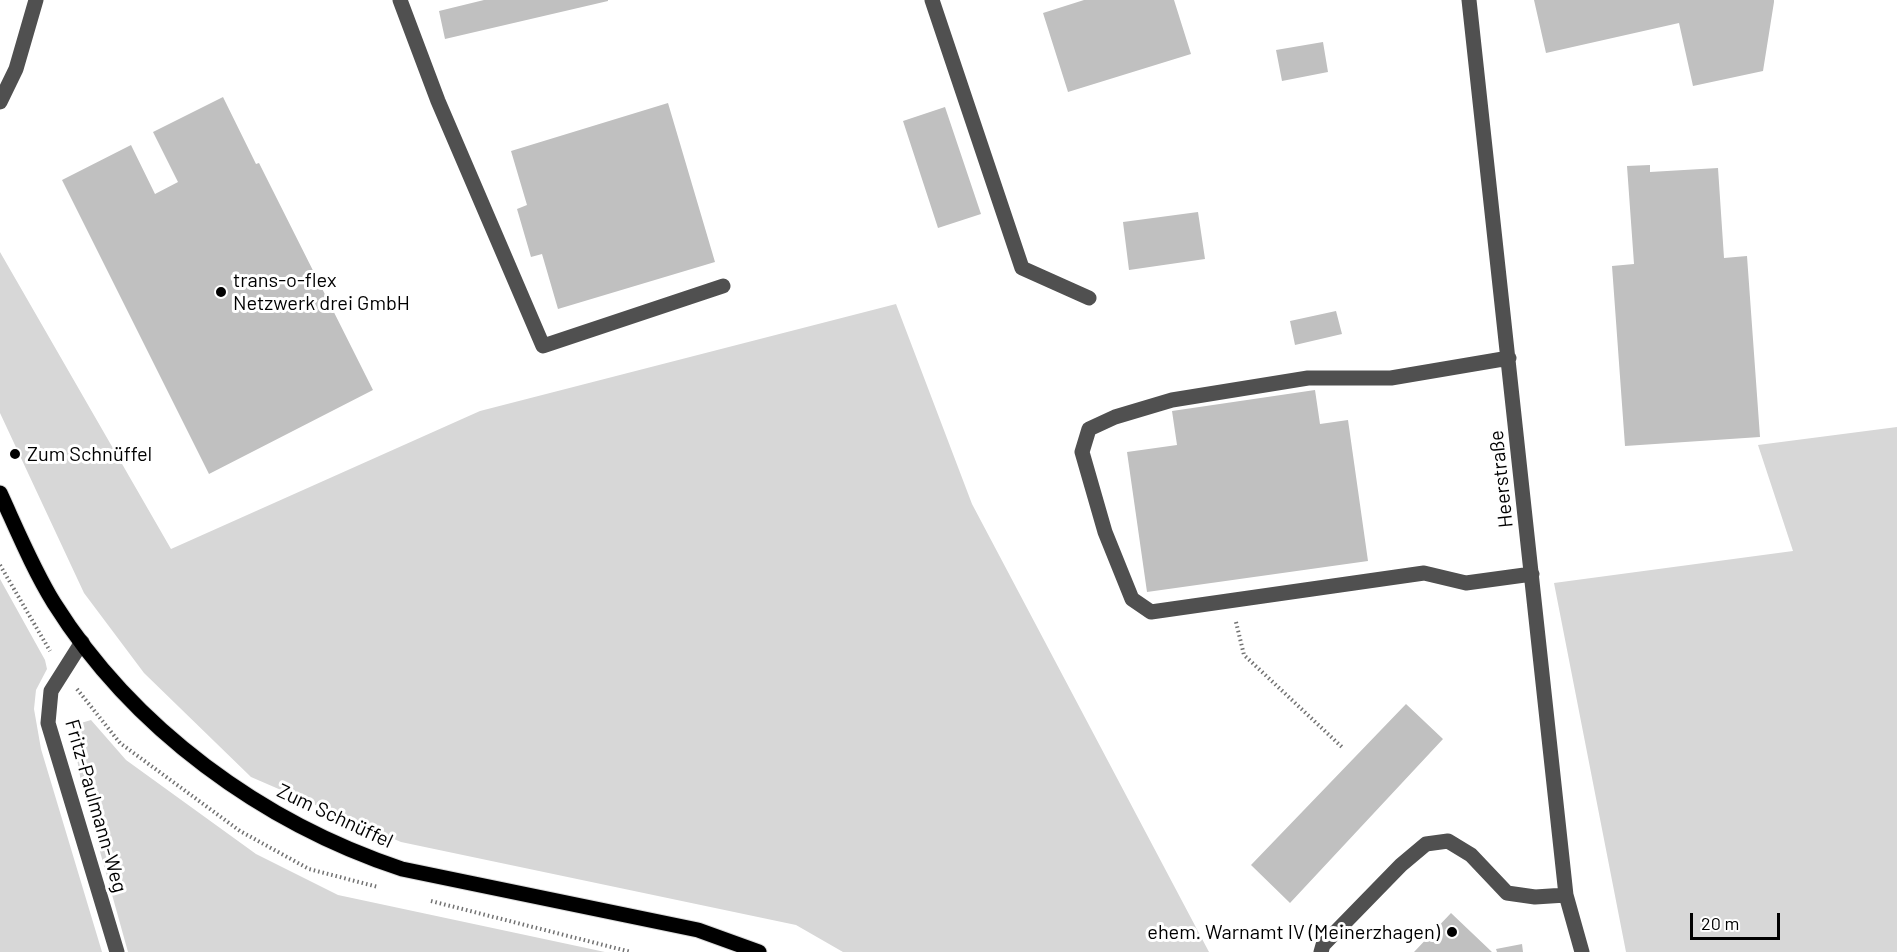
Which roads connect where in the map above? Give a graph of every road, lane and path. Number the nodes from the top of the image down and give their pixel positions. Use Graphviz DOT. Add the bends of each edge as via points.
graph roads {
  1 [pos="36,0"];
  2 [pos="400,0"];
  3 [pos="932,0"];
  4 [pos="1469,0"];
  5 [pos="0,102"];
  6 [pos="723,286"];
  7 [pos="1089,298"];
  8 [pos="1509,358"];
  9 [pos="0,493"];
  10 [pos="0,565"];
  11 [pos="1532,574"];
  12 [pos="1231,600"];
  13 [pos="82,642"];
  14 [pos="63,671"];
  15 [pos="1343,748"];
  16 [pos="1566,895"];
  17 [pos="117,952"];
  18 [pos="759,952"];
  19 [pos="1321,952"];
  20 [pos="1582,952"];
  1 -- 5 [label="street" via="16,69"];
  2 -- 6 [label="street" via="438,101 543,346"];
  3 -- 7 [label="street" via="1022,268"];
  4 -- 8 [label="street, Heerstraße"];
  8 -- 11 [label="street, Heerstraße"];
  8 -- 12 [label="street" via="1391,378 1308,378 1172,400 1089,429 1082,452 1105,532 1132,599 1151,612"];
  9 -- 13 [label="main road, Zum Schnüffel" via="54,603"];
  10 -- 14 [label="path"];
  11 -- 12 [label="street" via="1466,583 1424,573"];
  11 -- 16 [label="street, Heerstraße"];
  12 -- 15 [label="path" via="1244,655"];
  13 -- 14 [label="street, Fritz-Paulmann-Weg"];
  13 -- 18 [label="main road, Zum Schnüffel" via="139,709 192,754 252,800 358,854 402,869 698,930"];
  14 -- 17 [label="street, Fritz-Paulmann-Weg" via="51,691 48,723"];
  16 -- 19 [label="street" via="1534,897 1507,893 1471,855 1448,841 1426,844 1393,873 1323,945"];
  16 -- 20 [label="street, Heerstraße"];
}
